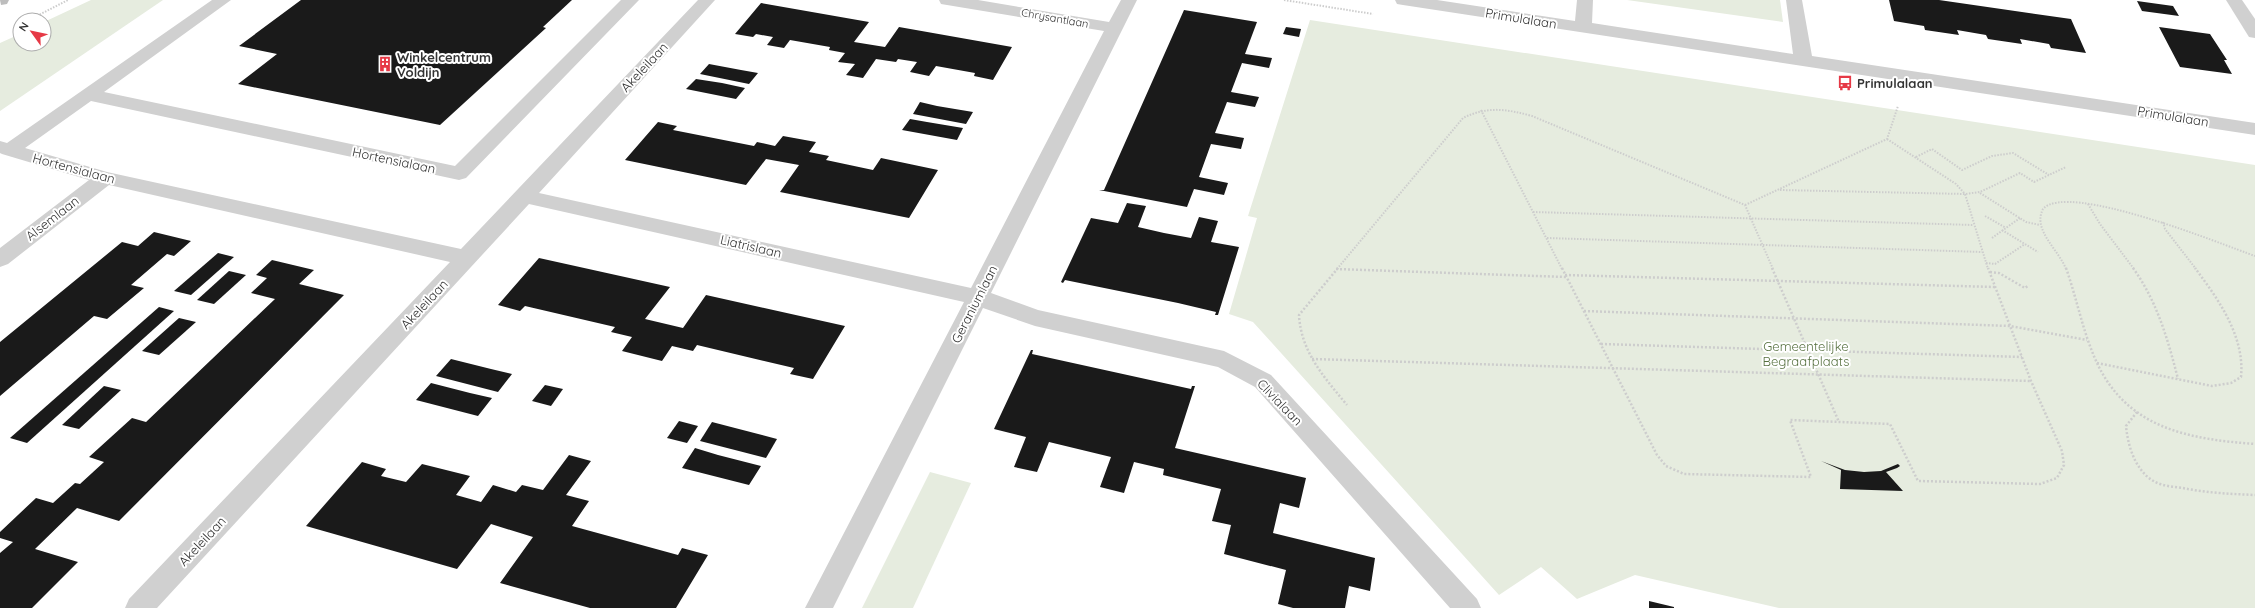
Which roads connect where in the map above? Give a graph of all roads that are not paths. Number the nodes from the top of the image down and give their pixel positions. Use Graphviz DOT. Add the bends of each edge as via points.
graph roads {
  1 [pos="223,0"];
  2 [pos="631,0"];
  3 [pos="707,0"];
  4 [pos="947,0"];
  5 [pos="1129,0"];
  6 [pos="1403,0"];
  7 [pos="1585,0"];
  8 [pos="1794,0"];
  9 [pos="2234,0"];
  10 [pos="1583,27"];
  11 [pos="1115,28"];
  12 [pos="2255,33"];
  13 [pos="1803,59"];
  14 [pos="90,95"];
  15 [pos="2255,129"];
  16 [pos="5,148"];
  17 [pos="104,178"];
  18 [pos="524,196"];
  19 [pos="467,258"];
  20 [pos="0,259"];
  21 [pos="978,297"];
  22 [pos="139,608"];
  23 [pos="819,608"];
  24 [pos="1467,608"];
  1 -- 14 [label="street, Hortensialaan"];
  2 -- 14 [label="street, Hortensialaan" via="459,173"];
  3 -- 18 [label="street, Akeleilaan"];
  4 -- 11 [label="street, Chrysantlaan"];
  5 -- 11 [label="street, Geraniumlaan"];
  6 -- 10 [label="street, Primulalaan"];
  7 -- 10 [label="street"];
  8 -- 13 [label="street"];
  9 -- 12 [label="street"];
  10 -- 13 [label="street, Primulalaan"];
  11 -- 21 [label="street, Geraniumlaan"];
  13 -- 15 [label="street, Primulalaan"];
  14 -- 16 [label="street, Hortensialaan"];
  16 -- 17 [label="street, Hortensialaan"];
  17 -- 19 [label="street, Hortensialaan"];
  17 -- 20 [label="street, Alsemlaan"];
  18 -- 19 [label="street, Akeleilaan"];
  18 -- 21 [label="street, Liatrislaan"];
  19 -- 22 [label="street, Akeleilaan"];
  21 -- 23 [label="street, Geraniumlaan"];
  21 -- 24 [label="street, Clivialaan" via="1035,318 1224,360 1263,381"];
}
